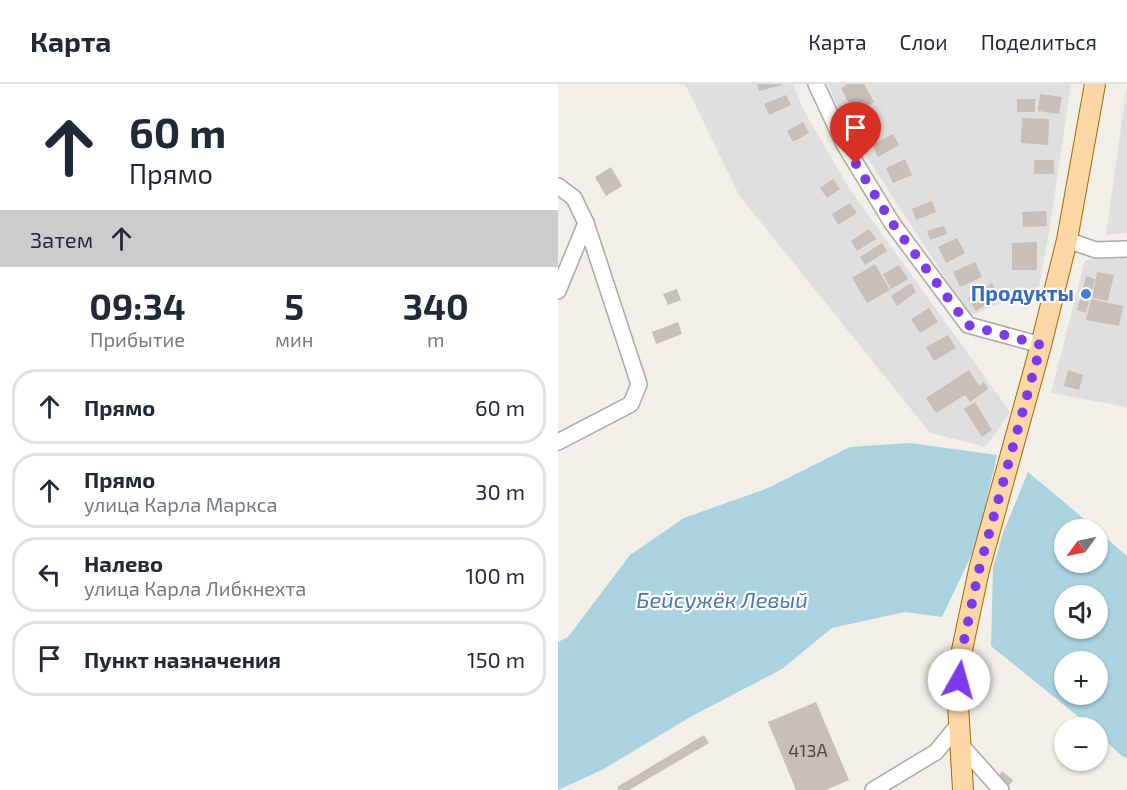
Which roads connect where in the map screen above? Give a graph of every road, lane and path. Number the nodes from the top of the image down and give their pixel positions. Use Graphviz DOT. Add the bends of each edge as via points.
graph roads {
  1 [pos="816,84"];
  2 [pos="1095,84"];
  3 [pos="558,186"];
  4 [pos="586,223"];
  5 [pos="1067,240"];
  6 [pos="1127,249"];
  7 [pos="558,291"];
  8 [pos="1041,345"];
  9 [pos="558,442"];
  10 [pos="959,734"];
  11 [pos="873,790"];
  12 [pos="963,790"];
  13 [pos="1001,790"];
  1 -- 8 [label="street" via="844,144 892,223 968,325"];
  2 -- 5 [label="main road"];
  3 -- 4 [label="street" via="574,198"];
  4 -- 7 [label="street"];
  4 -- 9 [label="street" via="639,384 631,404"];
  5 -- 6 [label="street" via="1096,250"];
  5 -- 8 [label="main road"];
  8 -- 10 [label="main road" via="979,570 962,650"];
  10 -- 11 [label="street"];
  10 -- 12 [label="main road"];
  10 -- 13 [label="street"];
}
